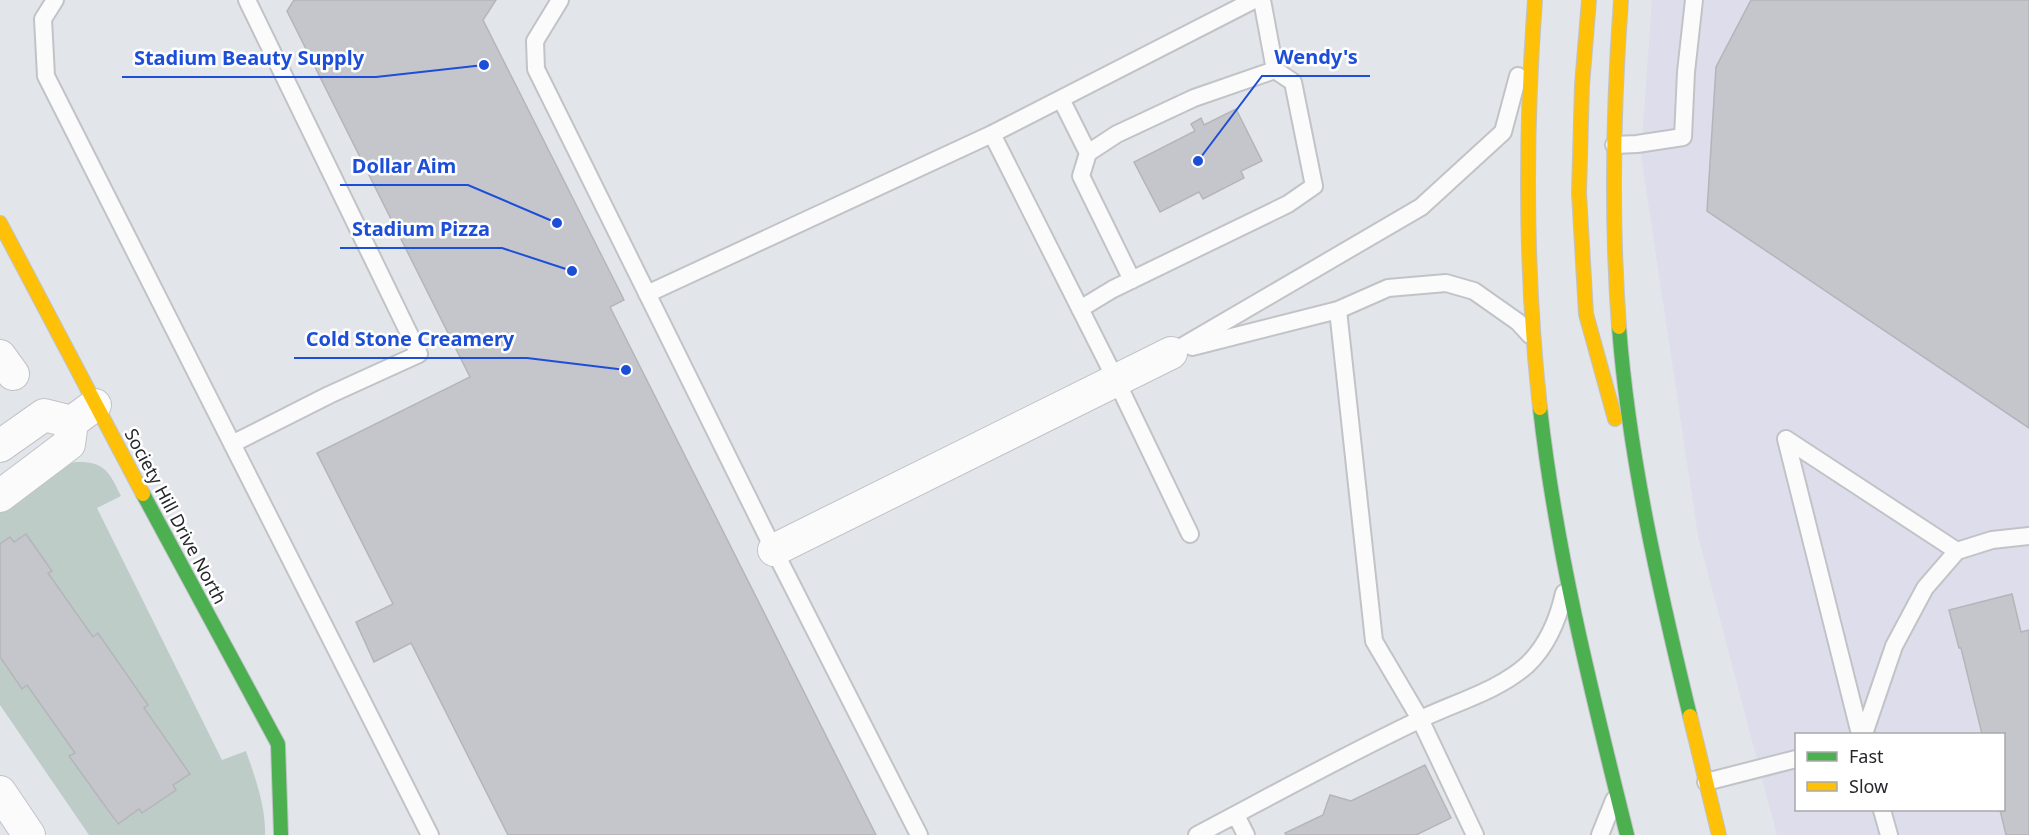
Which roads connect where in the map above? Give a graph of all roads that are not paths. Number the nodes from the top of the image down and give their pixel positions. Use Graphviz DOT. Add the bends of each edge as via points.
graph roads {
  1 [pos="55,0"];
  2 [pos="247,0"];
  3 [pos="560,0"];
  4 [pos="1254,0"];
  5 [pos="1262,0"];
  6 [pos="1534,0"];
  7 [pos="1589,0"];
  8 [pos="1621,0"];
  9 [pos="1694,0"];
  10 [pos="1532,26"];
  11 [pos="1275,70"];
  12 [pos="1061,99"];
  13 [pos="992,134"];
  14 [pos="1614,145"];
  15 [pos="1088,153"];
  16 [pos="0,223"];
  17 [pos="1132,280"];
  18 [pos="647,294"];
  19 [pos="1080,309"];
  20 [pos="1338,310"];
  21 [pos="1533,339"];
  22 [pos="1171,353"];
  23 [pos="1116,380"];
  24 [pos="83,413"];
  25 [pos="232,444"];
  26 [pos="0,446"];
  27 [pos="0,496"];
  28 [pos="1646,518"];
  29 [pos="1190,534"];
  30 [pos="2029,536"];
  31 [pos="774,550"];
  32 [pos="1957,551"];
  33 [pos="1568,581"];
  34 [pos="1420,719"];
  35 [pos="1861,733"];
  36 [pos="1863,733"];
  37 [pos="1795,760"];
  38 [pos="1706,782"];
  39 [pos="0,792"];
  40 [pos="1616,793"];
  41 [pos="1882,811"];
  42 [pos="1236,815"];
  43 [pos="29,835"];
  44 [pos="281,835"];
  45 [pos="429,835"];
  46 [pos="919,835"];
  47 [pos="1197,835"];
  48 [pos="1246,835"];
  49 [pos="1475,835"];
  50 [pos="1600,835"];
  51 [pos="1627,835"];
  52 [pos="1719,835"];
  53 [pos="1889,835"];
  1 -- 25 [label="lane" via="43,20 46,76"];
  2 -- 25 [label="lane" via="419,354"];
  3 -- 18 [label="lane" via="535,40 536,69"];
  4 -- 12 [label="lane"];
  5 -- 11 [label="lane"];
  6 -- 10 [label="main road"];
  7 -- 28 [label="main road" via="1579,193 1586,314"];
  8 -- 14 [label="main road"];
  9 -- 14 [label="lane" via="1683,137"];
  10 -- 21 [label="main road" via="1528,161"];
  10 -- 22 [label="lane" via="1503,132 1421,207"];
  11 -- 15 [label="lane" via="1194,98 1117,134"];
  11 -- 17 [label="lane" via="1293,82 1314,186 1288,204"];
  12 -- 13 [label="lane"];
  12 -- 15 [label="lane"];
  13 -- 18 [label="lane"];
  13 -- 19 [label="lane"];
  14 -- 28 [label="main road" via="1621,332 1630,426"];
  15 -- 17 [label="lane" via="1081,176"];
  16 -- 24 [label="main road, Society Hill Drive North"];
  17 -- 19 [label="lane"];
  18 -- 31 [label="lane"];
  19 -- 23 [label="lane"];
  20 -- 21 [label="lane" via="1388,288 1446,283 1474,291 1518,322"];
  20 -- 22 [label="lane"];
  20 -- 34 [label="lane" via="1374,641"];
  21 -- 33 [label="main road" via="1543,435"];
  22 -- 23 [label="street"];
  23 -- 29 [label="lane"];
  23 -- 31 [label="street"];
  24 -- 26 [label="street" via="44,415"];
  24 -- 27 [label="street" via="69,444"];
  24 -- 44 [label="main road, Society Hill Drive North" via="278,744"];
  25 -- 45 [label="lane"];
  28 -- 38 [label="main road"];
  30 -- 32 [label="lane" via="1992,540"];
  31 -- 46 [label="lane"];
  32 -- 35 [label="lane" via="1786,439"];
  32 -- 36 [label="lane" via="1925,588 1894,646"];
  33 -- 34 [label="lane" via="1544,647 1526,665 1508,680"];
  33 -- 40 [label="main road"];
  34 -- 42 [label="lane"];
  34 -- 49 [label="lane"];
  37 -- 38 [label="lane"];
  38 -- 52 [label="main road"];
  39 -- 43 [label="street"];
  40 -- 50 [label="lane"];
  40 -- 51 [label="main road"];
  41 -- 53 [label="lane"];
  42 -- 47 [label="lane"];
  42 -- 48 [label="lane"];
}
